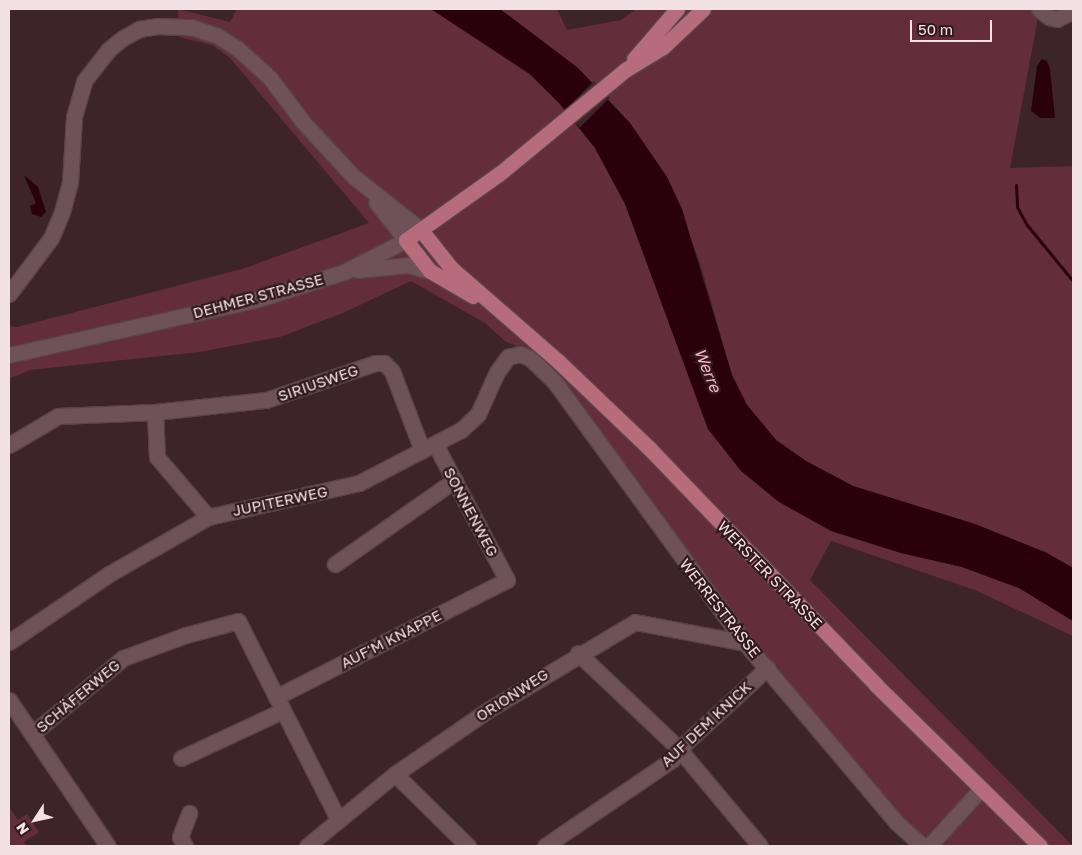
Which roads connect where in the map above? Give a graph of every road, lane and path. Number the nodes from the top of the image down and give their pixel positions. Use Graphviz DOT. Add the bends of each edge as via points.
graph roads {
  1 [pos="677,9"];
  2 [pos="703,9"];
  3 [pos="1039,9"];
  4 [pos="1073,11"];
  5 [pos="625,70"];
  6 [pos="361,183"];
  7 [pos="421,230"];
  8 [pos="406,240"];
  9 [pos="430,271"];
  10 [pos="344,272"];
  11 [pos="9,294"];
  12 [pos="496,309"];
  13 [pos="9,355"];
  14 [pos="530,358"];
  15 [pos="156,412"];
  16 [pos="9,445"];
  17 [pos="429,447"];
  18 [pos="455,480"];
  19 [pos="208,517"];
  20 [pos="334,564"];
  21 [pos="507,580"];
  22 [pos="9,642"];
  23 [pos="745,643"];
  24 [pos="578,653"];
  25 [pos="767,668"];
  26 [pos="9,700"];
  27 [pos="279,704"];
  28 [pos="32,734"];
  29 [pos="679,749"];
  30 [pos="181,758"];
  31 [pos="395,774"];
  32 [pos="980,790"];
  33 [pos="189,813"];
  34 [pos="338,819"];
  35 [pos="108,846"];
  36 [pos="185,846"];
  37 [pos="307,846"];
  38 [pos="468,846"];
  39 [pos="545,846"];
  40 [pos="760,846"];
  41 [pos="924,846"];
  42 [pos="929,846"];
  43 [pos="1040,846"];
  1 -- 5 [label="main road, DEHMER STRASSE"];
  2 -- 5 [label="main road, DEHMER STRASSE" via="663,46"];
  3 -- 4 [label="street" via="1057,19"];
  5 -- 7 [label="main road, DEHMER STRASSE" via="541,140"];
  6 -- 7 [label="street"];
  6 -- 8 [label="street"];
  6 -- 11 [label="street" via="303,122 270,78 237,48 191,27 139,29 108,50 84,81 74,117 70,182 62,212 51,238"];
  7 -- 8 [label="main road, DEHMER STRASSE"];
  7 -- 12 [label="main road, WERSTER STRASSE" via="450,268"];
  8 -- 9 [label="main road, WERSTER STRASSE"];
  8 -- 10 [label="street, DEHMER STRASSE"];
  9 -- 10 [label="street" via="408,265"];
  9 -- 12 [label="main road, WERSTER STRASSE"];
  10 -- 13 [label="street, DEHMER STRASSE" via="255,300 86,335"];
  12 -- 32 [label="main road, WERSTER STRASSE" via="559,362 650,449"];
  14 -- 17 [label="street, JUPITERWEG" via="520,354 508,357 497,372 478,414 461,430"];
  14 -- 23 [label="street, WERRESTRASSE" via="554,381"];
  15 -- 16 [label="street, SIRIUSWEG" via="58,416"];
  15 -- 17 [label="street, SIRIUSWEG" via="266,400 384,363 392,371"];
  15 -- 19 [label="street" via="157,457"];
  17 -- 18 [label="street, SONNENWEG"];
  17 -- 19 [label="street, JUPITERWEG" via="348,486"];
  18 -- 20 [label="street"];
  18 -- 21 [label="street, SONNENWEG"];
  19 -- 22 [label="street, JUPITERWEG" via="109,574"];
  21 -- 27 [label="street, AUF'M KNAPPE"];
  23 -- 24 [label="street, ORIONWEG" via="642,621"];
  23 -- 25 [label="street, WERRESTRASSE"];
  24 -- 29 [label="street"];
  24 -- 31 [label="street, ORIONWEG"];
  25 -- 29 [label="street, AUF DEM KNICK"];
  25 -- 41 [label="street, WERRESTRASSE" via="896,822"];
  26 -- 28 [label="street"];
  27 -- 28 [label="street, SCHÄFERWEG" via="238,621 186,635 123,658"];
  27 -- 30 [label="street, AUF'M KNAPPE"];
  27 -- 34 [label="street"];
  28 -- 35 [label="street"];
  29 -- 39 [label="street, AUF DEM KNICK" via="673,759"];
  29 -- 40 [label="street"];
  31 -- 34 [label="street, ORIONWEG"];
  31 -- 38 [label="street"];
  32 -- 42 [label="street"];
  32 -- 43 [label="main road, WERSTER STRASSE"];
  33 -- 36 [label="street" via="180,837"];
  34 -- 37 [label="street, ORIONWEG"];
}
